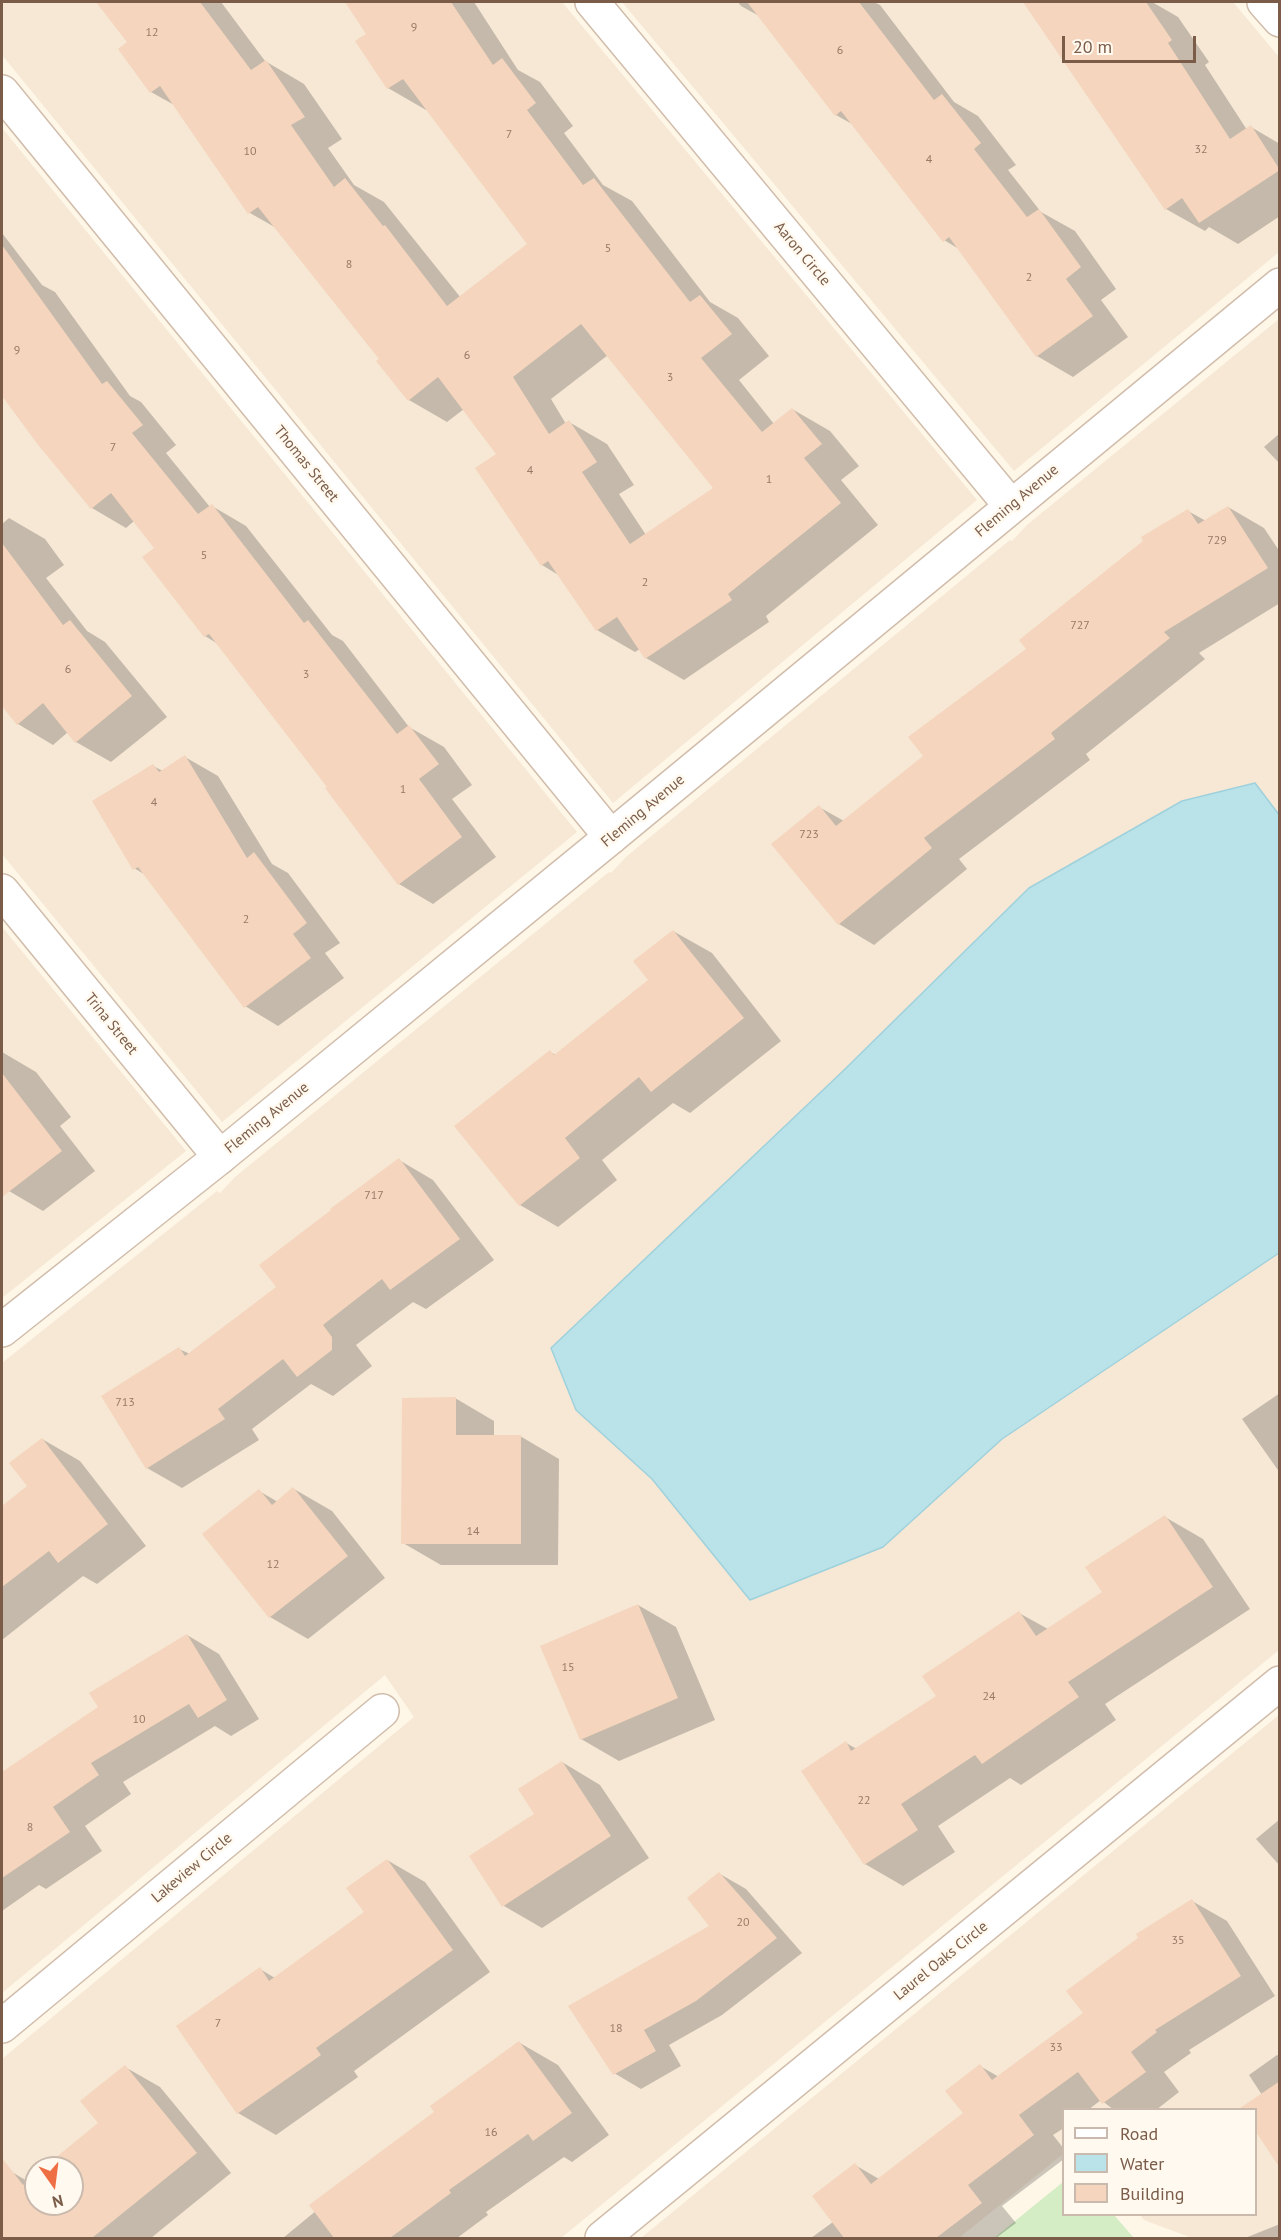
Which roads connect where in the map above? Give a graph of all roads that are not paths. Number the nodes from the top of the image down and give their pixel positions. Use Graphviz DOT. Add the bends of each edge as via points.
graph roads {
  1 [pos="592,2"];
  2 [pos="1264,2"];
  3 [pos="1280,20"];
  4 [pos="2,92"];
  5 [pos="1280,285"];
  6 [pos="1011,506"];
  7 [pos="612,837"];
  8 [pos="2,891"];
  9 [pos="220,1156"];
  10 [pos="2,1330"];
  11 [pos="1280,1683"];
  12 [pos="382,1711"];
  13 [pos="2,2026"];
  14 [pos="602,2238"];
  1 -- 6 [label="street, Aaron Circle"];
  2 -- 3 [label="street"];
  4 -- 7 [label="street, Thomas Street"];
  5 -- 6 [label="street, Fleming Avenue"];
  6 -- 7 [label="street, Fleming Avenue"];
  7 -- 9 [label="street, Fleming Avenue"];
  8 -- 9 [label="street, Trina Street"];
  9 -- 10 [label="street, Fleming Avenue"];
  11 -- 14 [label="street, Laurel Oaks Circle"];
  12 -- 13 [label="street, Lakeview Circle"];
}
